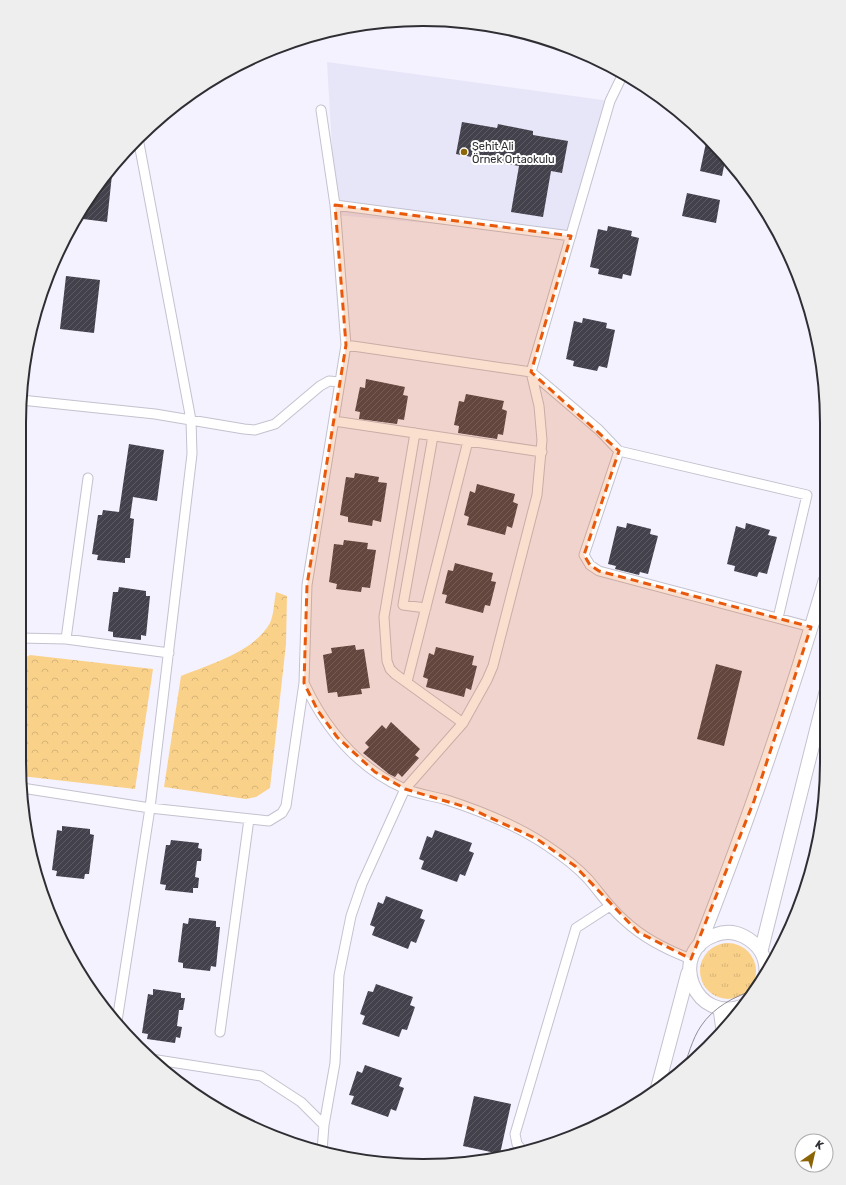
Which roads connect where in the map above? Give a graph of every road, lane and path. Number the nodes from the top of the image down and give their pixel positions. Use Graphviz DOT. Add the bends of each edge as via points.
graph roads {
  1 [pos="624,80"];
  2 [pos="321,110"];
  3 [pos="139,145"];
  4 [pos="335,206"];
  5 [pos="571,236"];
  6 [pos="346,345"];
  7 [pos="531,372"];
  8 [pos="340,382"];
  9 [pos="27,401"];
  10 [pos="191,420"];
  11 [pos="334,420"];
  12 [pos="415,433"];
  13 [pos="433,436"];
  14 [pos="468,441"];
  15 [pos="619,451"];
  16 [pos="542,452"];
  17 [pos="88,478"];
  18 [pos="820,597"];
  19 [pos="426,608"];
  20 [pos="778,618"];
  21 [pos="811,627"];
  22 [pos="26,638"];
  23 [pos="66,639"];
  24 [pos="169,653"];
  25 [pos="407,682"];
  26 [pos="304,683"];
  27 [pos="820,719"];
  28 [pos="463,723"];
  29 [pos="27,789"];
  30 [pos="405,789"];
  31 [pos="150,808"];
  32 [pos="249,819"];
  33 [pos="610,906"];
  34 [pos="699,946"];
  35 [pos="766,961"];
  36 [pos="691,963"];
  37 [pos="735,1008"];
  38 [pos="720,1009"];
  39 [pos="118,1015"];
  40 [pos="723,1022"];
  41 [pos="220,1032"];
  42 [pos="163,1062"];
  43 [pos="659,1081"];
  44 [pos="324,1125"];
  45 [pos="326,1146"];
  46 [pos="519,1147"];
  1 -- 5 [label="street" via="610,101"];
  2 -- 4 [label="street"];
  3 -- 10 [label="street"];
  4 -- 5 [label="street"];
  4 -- 6 [label="street"];
  5 -- 7 [label="street"];
  6 -- 7 [label="street"];
  6 -- 8 [label="street"];
  7 -- 15 [label="street" via="599,430"];
  7 -- 16 [label="street" via="539,406"];
  8 -- 10 [label="street" via="329,382 320,386 275,424 262,428 244,430"];
  8 -- 11 [label="street"];
  9 -- 10 [label="street"];
  10 -- 24 [label="street" via="192,454"];
  11 -- 12 [label="street"];
  11 -- 26 [label="street" via="307,585"];
  12 -- 13 [label="street"];
  12 -- 25 [label="street" via="384,618 388,665 392,672"];
  13 -- 14 [label="street"];
  13 -- 19 [label="street" via="403,605"];
  14 -- 16 [label="street"];
  14 -- 19 [label="street"];
  15 -- 20 [label="street" via="584,555 590,565 599,571"];
  15 -- 20 [label="street" via="807,495"];
  16 -- 28 [label="street" via="537,495 493,666 481,694"];
  17 -- 23 [label="street"];
  18 -- 21 [label="street"];
  19 -- 25 [label="street"];
  20 -- 21 [label="street"];
  21 -- 34 [label="street" via="754,801"];
  22 -- 23 [label="street"];
  23 -- 24 [label="street"];
  24 -- 31 [label="street"];
  25 -- 28 [label="street"];
  26 -- 30 [label="street" via="318,711 348,750 375,772"];
  26 -- 32 [label="street" via="286,806 282,813 268,821"];
  27 -- 35 [label="street"];
  28 -- 30 [label="street"];
  29 -- 31 [label="street"];
  30 -- 33 [label="street" via="469,808 537,839 575,866"];
  30 -- 44 [label="street" via="362,884 346,933 338,982 335,1063"];
  31 -- 32 [label="street"];
  31 -- 39 [label="street"];
  32 -- 41 [label="street"];
  33 -- 36 [label="street" via="638,932"];
  33 -- 46 [label="street" via="576,928 515,1134"];
  34 -- 35 [label="street" via="720,933 736,933 750,940"];
  34 -- 36 [label="street"];
  36 -- 38 [label="street" via="692,983 697,994"];
  36 -- 43 [label="street"];
  37 -- 38 [label="street"];
  38 -- 40 [label="street"];
  42 -- 44 [label="street" via="261,1076 301,1102"];
  44 -- 45 [label="street"];
}
